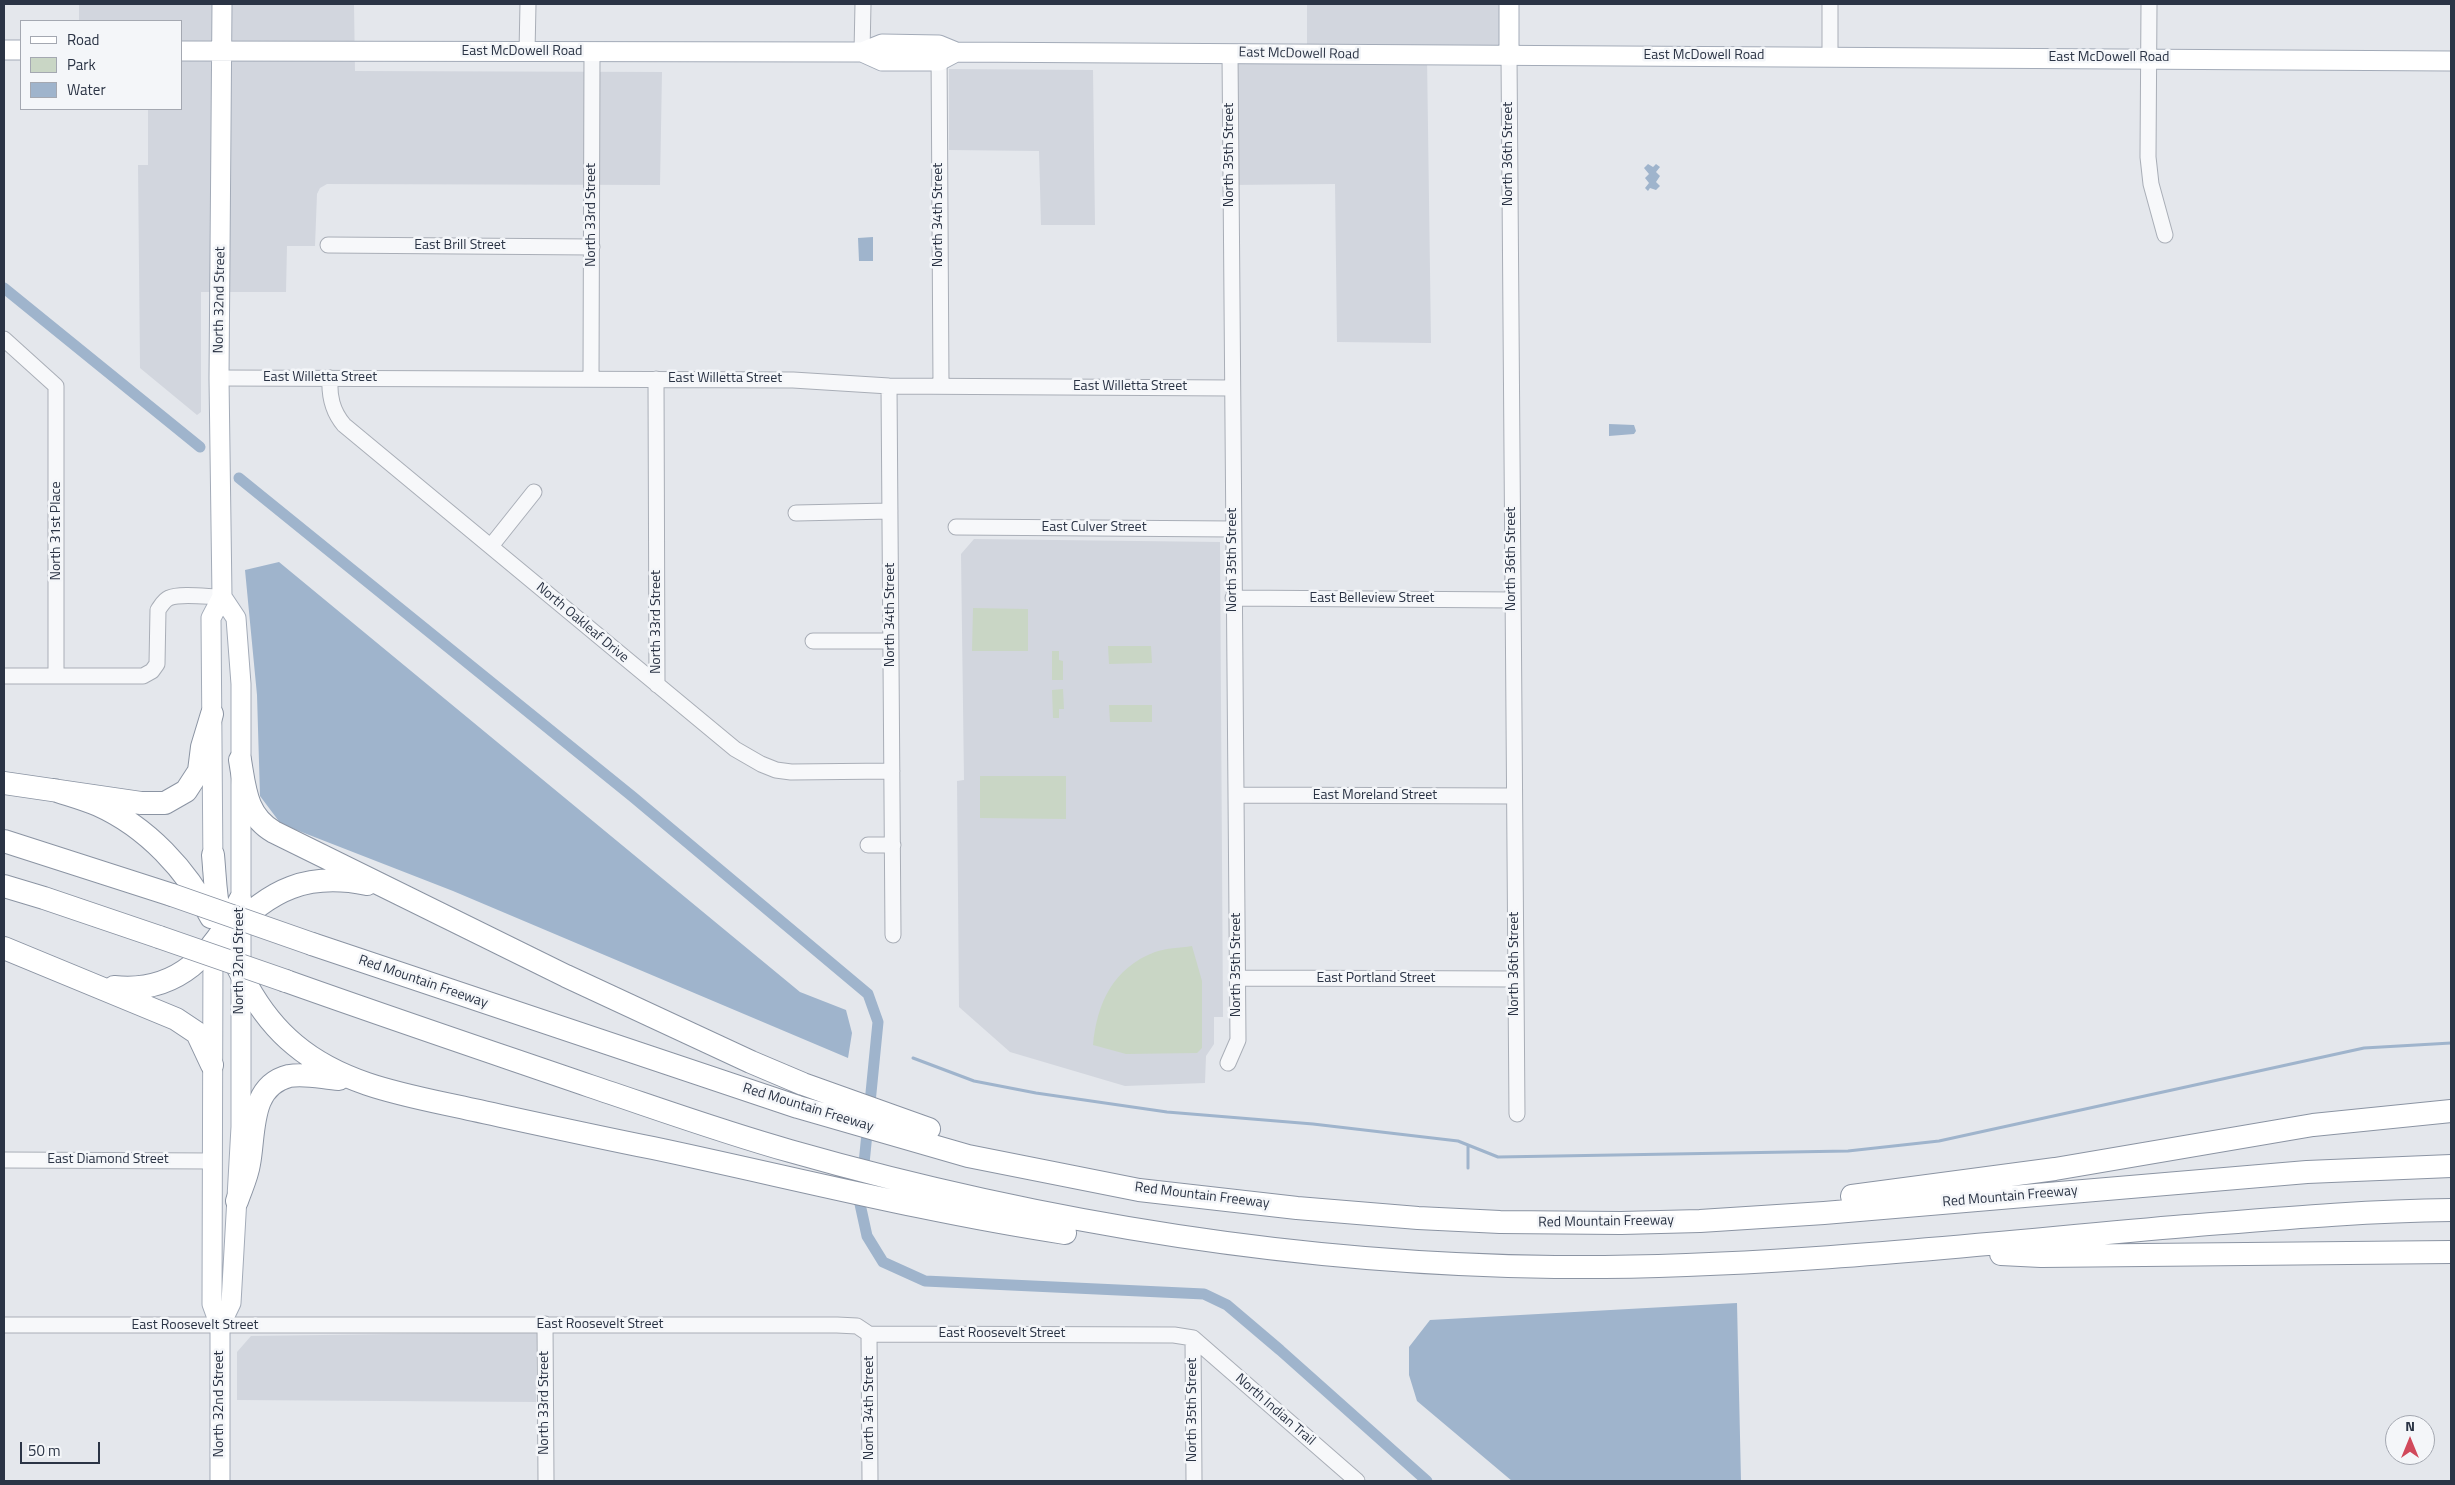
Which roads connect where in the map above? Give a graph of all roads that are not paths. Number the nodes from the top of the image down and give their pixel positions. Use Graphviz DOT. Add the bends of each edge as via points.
graph roads {
  1 [pos="222,4"];
  2 [pos="528,4"];
  3 [pos="863,4"];
  4 [pos="1509,4"];
  5 [pos="1830,4"];
  6 [pos="2149,4"];
  7 [pos="4,50"];
  8 [pos="20,50"];
  9 [pos="182,51"];
  10 [pos="222,52"];
  11 [pos="528,52"];
  12 [pos="592,52"];
  13 [pos="862,52"];
  14 [pos="945,53"];
  15 [pos="1230,54"];
  16 [pos="1509,56"];
  17 [pos="1830,56"];
  18 [pos="2148,59"];
  19 [pos="2451,61"];
  20 [pos="2165,235"];
  21 [pos="328,246"];
  22 [pos="592,246"];
  23 [pos="4,339"];
  24 [pos="219,378"];
  25 [pos="330,378"];
  26 [pos="591,379"];
  27 [pos="656,379"];
  28 [pos="889,386"];
  29 [pos="941,386"];
  30 [pos="1232,388"];
  31 [pos="534,492"];
  32 [pos="890,511"];
  33 [pos="796,512"];
  34 [pos="956,527"];
  35 [pos="1232,529"];
  36 [pos="491,546"];
  37 [pos="222,597"];
  38 [pos="1233,598"];
  39 [pos="1512,600"];
  40 [pos="813,641"];
  41 [pos="891,641"];
  42 [pos="4,676"];
  43 [pos="56,676"];
  44 [pos="657,685"];
  45 [pos="212,714"];
  46 [pos="240,760"];
  47 [pos="892,771"];
  48 [pos="4,783"];
  49 [pos="54,790"];
  50 [pos="1237,795"];
  51 [pos="1513,796"];
  52 [pos="4,841"];
  53 [pos="868,845"];
  54 [pos="893,845"];
  55 [pos="213,855"];
  56 [pos="4,886"];
  57 [pos="392,891"];
  58 [pos="223,932"];
  59 [pos="893,934"];
  60 [pos="4,948"];
  61 [pos="240,969"];
  62 [pos="1237,978"];
  63 [pos="1514,980"];
  64 [pos="91,983"];
  65 [pos="240,1006"];
  66 [pos="1228,1063"];
  67 [pos="212,1064"];
  68 [pos="350,1079"];
  69 [pos="2451,1111"];
  70 [pos="1517,1114"];
  71 [pos="920,1134"];
  72 [pos="4,1160"];
  73 [pos="212,1161"];
  74 [pos="2451,1166"];
  75 [pos="914,1194"];
  76 [pos="237,1201"];
  77 [pos="2451,1210"];
  78 [pos="1700,1220"];
  79 [pos="1907,1250"];
  80 [pos="2451,1252"];
  81 [pos="545,1324"];
  82 [pos="4,1325"];
  83 [pos="220,1326"];
  84 [pos="870,1334"];
  85 [pos="1193,1338"];
  86 [pos="220,1481"];
  87 [pos="546,1481"];
  88 [pos="870,1481"];
  89 [pos="1194,1481"];
  90 [pos="1357,1481"];
  1 -- 10 [label="main road, North 32nd Street"];
  2 -- 11 [label="street"];
  3 -- 13 [label="street"];
  4 -- 16 [label="main road, North 36th Street"];
  5 -- 17 [label="street"];
  6 -- 18 [label="street"];
  7 -- 8 [label="main road"];
  9 -- 10 [label="main road, East McDowell Road"];
  10 -- 11 [label="main road, East McDowell Road"];
  10 -- 24 [label="main road, North 32nd Street"];
  11 -- 12 [label="main road, East McDowell Road"];
  12 -- 13 [label="main road, East McDowell Road"];
  12 -- 22 [label="street, North 33rd Street"];
  13 -- 14 [label="main road, East McDowell Road" via="882,61"];
  14 -- 15 [label="main road, East McDowell Road"];
  14 -- 29 [label="street, North 34th Street"];
  15 -- 16 [label="main road, East McDowell Road"];
  15 -- 30 [label="street, North 35th Street"];
  16 -- 17 [label="main road, East McDowell Road"];
  16 -- 39 [label="street, North 36th Street"];
  17 -- 18 [label="main road, East McDowell Road"];
  18 -- 19 [label="main road, East McDowell Road"];
  18 -- 20 [label="street" via="2148,156 2153,192"];
  21 -- 22 [label="street, East Brill Street"];
  22 -- 26 [label="street, North 33rd Street"];
  23 -- 43 [label="street, North 31st Place" via="56,386"];
  24 -- 25 [label="street, East Willetta Street"];
  24 -- 37 [label="main road, North 32nd Street"];
  25 -- 26 [label="street, East Willetta Street"];
  25 -- 36 [label="street, North Oakleaf Drive" via="333,407 344,425"];
  26 -- 27 [label="street, East Willetta Street"];
  27 -- 28 [label="street, East Willetta Street" via="793,380"];
  27 -- 44 [label="street, North 33rd Street"];
  28 -- 29 [label="street, East Willetta Street"];
  28 -- 32 [label="street, North 34th Street"];
  29 -- 30 [label="street, East Willetta Street"];
  30 -- 35 [label="street, North 35th Street"];
  31 -- 36 [label="street"];
  32 -- 33 [label="street"];
  32 -- 41 [label="street, North 34th Street"];
  34 -- 35 [label="street, East Culver Street"];
  35 -- 38 [label="street, North 35th Street"];
  36 -- 44 [label="street, North Oakleaf Drive"];
  37 -- 43 [label="street" via="168,598 162,603 158,610 157,664 142,676"];
  37 -- 45 [label="main road, North 32nd Street" via="211,618"];
  37 -- 46 [label="main road, North 32nd Street" via="236,618 241,684"];
  38 -- 39 [label="street, East Belleview Street"];
  38 -- 50 [label="street, North 35th Street"];
  39 -- 51 [label="street, North 36th Street"];
  40 -- 41 [label="street"];
  41 -- 47 [label="street, North 34th Street"];
  42 -- 43 [label="street"];
  44 -- 47 [label="street, North Oakleaf Drive" via="735,749 776,770"];
  45 -- 49 [label="highway" via="199,771 186,792 175,799 165,803 141,803"];
  45 -- 55 [label="main road, North 32nd Street"];
  46 -- 57 [label="highway" via="248,803 264,826"];
  46 -- 58 [label="main road, North 32nd Street"];
  47 -- 54 [label="street, North 34th Street"];
  48 -- 49 [label="highway"];
  49 -- 58 [label="highway" via="98,805 137,828 173,861"];
  50 -- 51 [label="street, East Moreland Street"];
  50 -- 62 [label="street, North 35th Street"];
  51 -- 63 [label="street, North 36th Street"];
  52 -- 71 [label="highway, Red Mountain Freeway, bridge" via="798,1107"];
  53 -- 54 [label="street"];
  54 -- 59 [label="street, North 34th Street"];
  55 -- 58 [label="highway"];
  56 -- 75 [label="highway, bridge"];
  57 -- 58 [label="highway" via="338,879 305,882 269,897"];
  57 -- 71 [label="highway" via="584,984"];
  58 -- 61 [label="highway"];
  58 -- 64 [label="highway" via="188,969 158,985 128,988"];
  58 -- 65 [label="highway"];
  58 -- 67 [label="main road, North 32nd Street"];
  60 -- 64 [label="highway"];
  61 -- 65 [label="main road, North 32nd Street"];
  61 -- 68 [label="highway" via="256,1000 279,1030 316,1061"];
  62 -- 63 [label="street, East Portland Street"];
  62 -- 66 [label="street, North 35th Street" via="1238,1040"];
  63 -- 70 [label="street, North 36th Street"];
  64 -- 67 [label="highway" via="190,1026 203,1042"];
  65 -- 76 [label="main road, North 32nd Street" via="241,1127"];
  67 -- 73 [label="main road, North 32nd Street"];
  68 -- 75 [label="highway" via="786,1178"];
  68 -- 76 [label="highway" via="300,1075 284,1078 269,1086 256,1110 249,1167"];
  69 -- 78 [label="highway" via="2313,1125 2104,1161 1831,1198"];
  71 -- 78 [label="highway, Red Mountain Freeway" via="1142,1179 1216,1198 1297,1208 1459,1220 1572,1223"];
  72 -- 73 [label="street, East Diamond Street"];
  73 -- 83 [label="main road, North 32nd Street" via="212,1304"];
  74 -- 78 [label="highway, Red Mountain Freeway" via="2307,1172 1824,1213"];
  75 -- 79 [label="highway" via="1245,1246 1388,1260 1565,1267 1711,1264"];
  76 -- 83 [label="main road, North 32nd Street" via="232,1303"];
  77 -- 79 [label="highway" via="2295,1217"];
  79 -- 80 [label="highway" via="2041,1256"];
  81 -- 83 [label="street, East Roosevelt Street"];
  81 -- 84 [label="street, East Roosevelt Street" via="837,1325 857,1326"];
  81 -- 87 [label="street, North 33rd Street"];
  82 -- 83 [label="street, East Roosevelt Street"];
  83 -- 86 [label="main road, North 32nd Street"];
  84 -- 85 [label="street, East Roosevelt Street" via="1174,1335"];
  84 -- 88 [label="street, North 34th Street"];
  85 -- 89 [label="street, North 35th Street"];
  85 -- 90 [label="street, North Indian Trail"];
}
